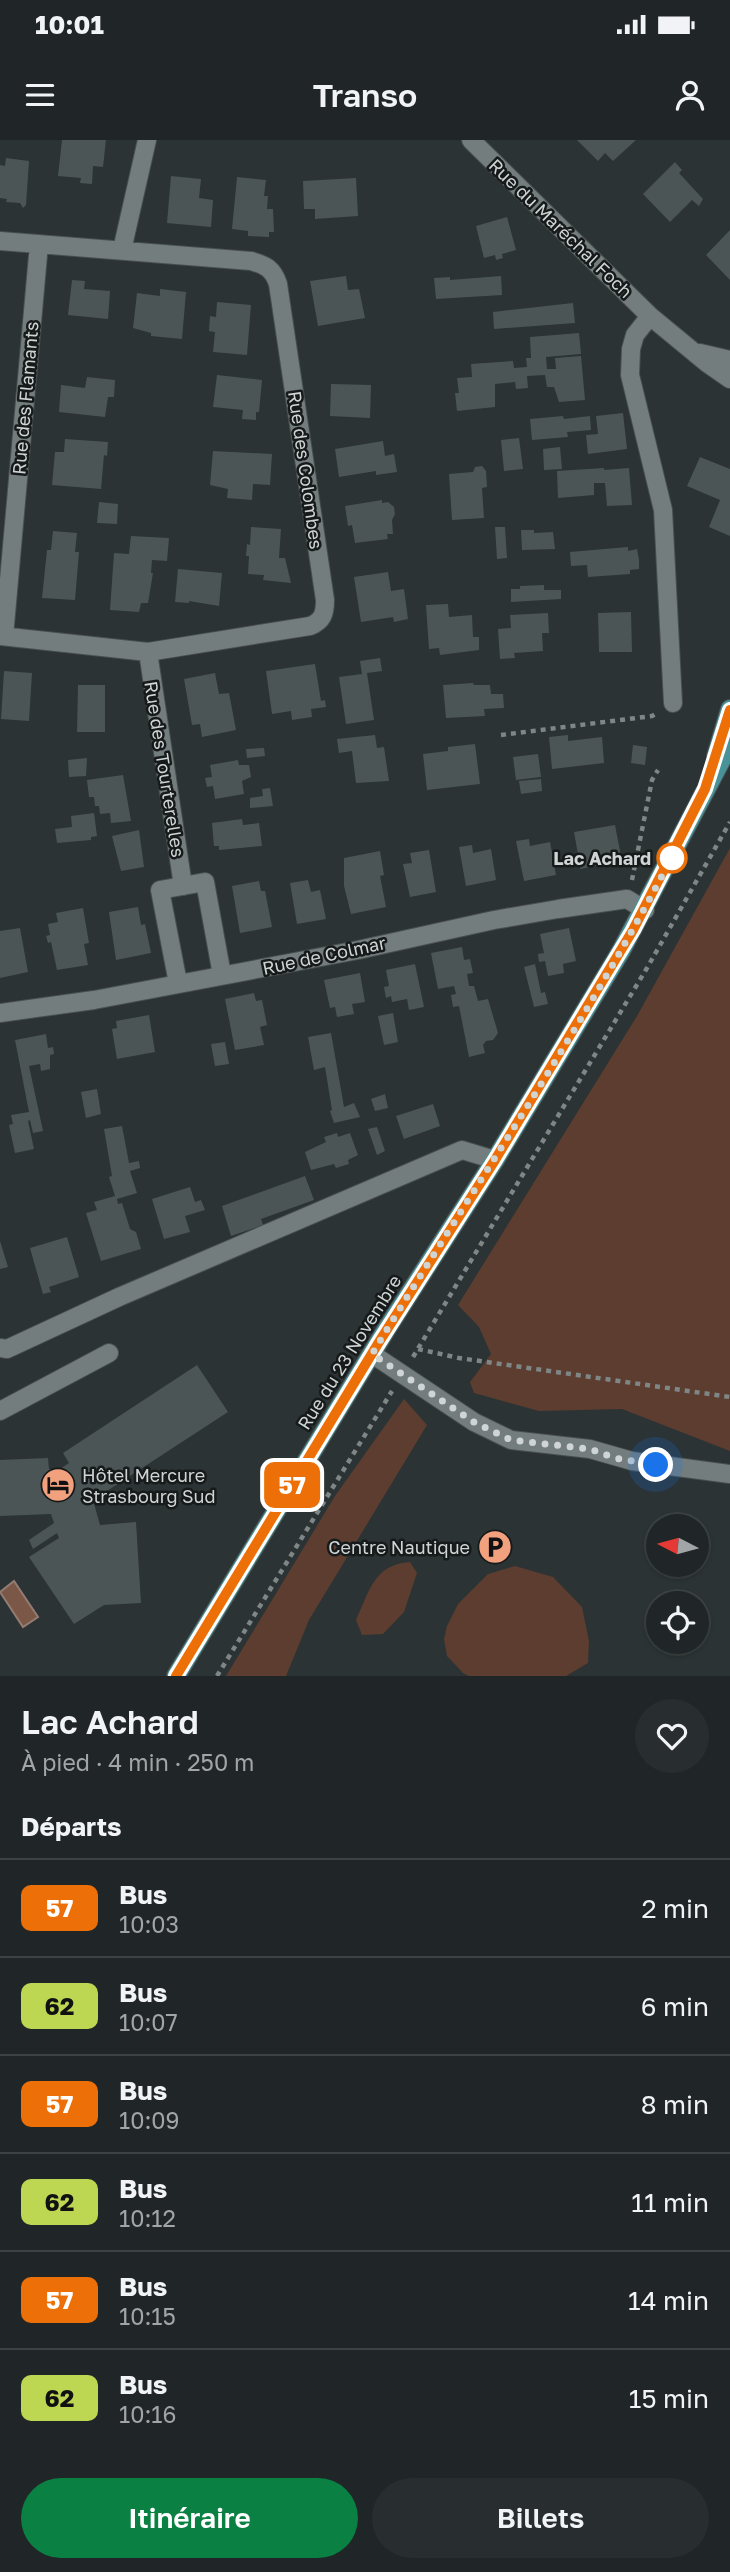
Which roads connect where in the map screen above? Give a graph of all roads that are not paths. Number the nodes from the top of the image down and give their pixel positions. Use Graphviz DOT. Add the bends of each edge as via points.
graph roads {
  1 [pos="147,140"];
  2 [pos="471,140"];
  3 [pos="0,241"];
  4 [pos="39,244"];
  5 [pos="122,250"];
  6 [pos="650,316"];
  7 [pos="693,351"];
  8 [pos="730,360"];
  9 [pos="730,379"];
  10 [pos="2,636"];
  11 [pos="148,652"];
  12 [pos="673,703"];
  13 [pos="730,709"];
  14 [pos="730,744"];
  15 [pos="705,789"];
  16 [pos="183,886"];
  17 [pos="645,910"];
  18 [pos="222,975"];
  19 [pos="178,983"];
  20 [pos="0,1013"];
  21 [pos="495,1160"];
  22 [pos="0,1348"];
  23 [pos="109,1353"];
  24 [pos="372,1354"];
  25 [pos="0,1411"];
  26 [pos="730,1474"];
  27 [pos="176,1676"];
  1 -- 5 [label="street"];
  2 -- 6 [label="street, Rue du Maréchal Foch"];
  3 -- 4 [label="street, Rue des Colombes"];
  4 -- 5 [label="street, Rue des Colombes"];
  4 -- 10 [label="street, Rue des Flamants"];
  5 -- 11 [label="street, Rue des Colombes" via="251,261 274,273 325,600 323,617 310,626"];
  6 -- 7 [label="street, Rue du Maréchal Foch"];
  6 -- 12 [label="street" via="635,335 630,375 663,510"];
  7 -- 8 [label="street, Rue du Maréchal Foch"];
  7 -- 9 [label="street, Rue du Maréchal Foch"];
  10 -- 11 [label="street, Rue des Colombes"];
  11 -- 16 [label="street, Rue des Tourterelles"];
  13 -- 15 [label="main road, Rue du 23 Novembre"];
  14 -- 15 [label="main road, Rue du 23 Novembre"];
  15 -- 17 [label="main road, Rue du 23 Novembre"];
  16 -- 18 [label="street" via="205,882"];
  16 -- 19 [label="street" via="160,890"];
  17 -- 18 [label="street, Rue de Colmar" via="627,900 558,909"];
  17 -- 21 [label="main road, Rue du 23 Novembre"];
  18 -- 19 [label="street, Rue de Colmar"];
  19 -- 20 [label="street, Rue de Colmar"];
  21 -- 22 [label="street" via="462,1150 7,1349"];
  21 -- 24 [label="main road, Rue du 23 Novembre"];
  23 -- 25 [label="street"];
  24 -- 26 [label="street" via="474,1422 511,1440"];
  24 -- 27 [label="main road, Rue du 23 Novembre"];
}
